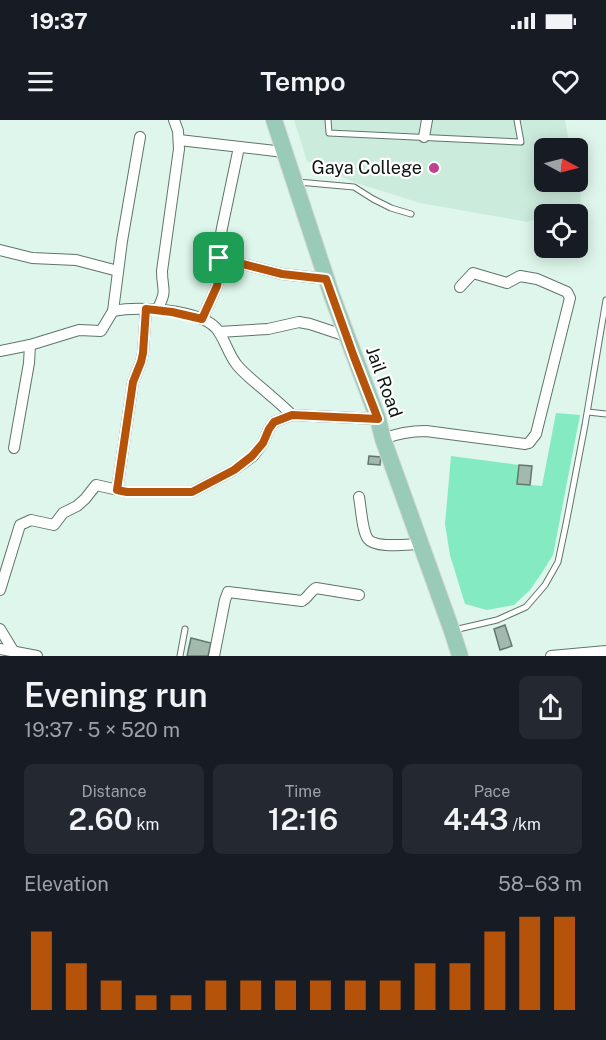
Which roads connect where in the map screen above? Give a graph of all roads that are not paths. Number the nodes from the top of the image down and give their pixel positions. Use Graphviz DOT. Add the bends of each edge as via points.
graph roads {
  1 [pos="174,120"];
  2 [pos="274,120"];
  3 [pos="328,120"];
  4 [pos="427,120"];
  5 [pos="518,120"];
  6 [pos="140,137"];
  7 [pos="424,137"];
  8 [pos="179,140"];
  9 [pos="240,147"];
  10 [pos="284,152"];
  11 [pos="293,182"];
  12 [pos="411,214"];
  13 [pos="0,250"];
  14 [pos="219,258"];
  15 [pos="118,271"];
  16 [pos="326,279"];
  17 [pos="460,287"];
  18 [pos="606,300"];
  19 [pos="152,309"];
  20 [pos="113,311"];
  21 [pos="202,319"];
  22 [pos="219,332"];
  23 [pos="346,336"];
  24 [pos="30,345"];
  25 [pos="0,351"];
  26 [pos="588,412"];
  27 [pos="606,414"];
  28 [pos="292,415"];
  29 [pos="378,419"];
  30 [pos="383,439"];
  31 [pos="14,448"];
  32 [pos="117,490"];
  33 [pos="359,497"];
  34 [pos="421,544"];
  35 [pos="0,590"];
  36 [pos="359,595"];
  37 [pos="0,628"];
  38 [pos="185,629"];
  39 [pos="452,631"];
  40 [pos="0,649"];
  41 [pos="606,651"];
  42 [pos="14,652"];
  43 [pos="37,656"];
  44 [pos="180,656"];
  45 [pos="214,656"];
  46 [pos="460,656"];
  47 [pos="551,656"];
  1 -- 8 [label="street"];
  2 -- 10 [label="main road, Jail Road"];
  3 -- 7 [label="lane" via="329,133"];
  4 -- 7 [label="street"];
  5 -- 7 [label="lane" via="521,142"];
  6 -- 15 [label="street"];
  8 -- 9 [label="street"];
  8 -- 19 [label="street" via="162,271 164,297"];
  9 -- 10 [label="street"];
  9 -- 14 [label="street"];
  10 -- 11 [label="main road, Jail Road"];
  11 -- 12 [label="lane" via="354,187 391,208"];
  11 -- 16 [label="main road, Jail Road"];
  13 -- 15 [label="street" via="32,258 76,260"];
  14 -- 16 [label="street" via="282,274"];
  14 -- 21 [label="street" via="217,286"];
  15 -- 20 [label="street"];
  16 -- 23 [label="main road, Jail Road"];
  17 -- 30 [label="street" via="473,273 507,283 520,276 537,279 567,292 570,298 536,434 525,444 426,431"];
  18 -- 26 [label="lane"];
  19 -- 20 [label="street"];
  19 -- 21 [label="street"];
  19 -- 32 [label="street" via="133,382"];
  20 -- 24 [label="street" via="101,331 79,330"];
  21 -- 22 [label="street"];
  22 -- 23 [label="street" via="268,329 299,322"];
  22 -- 28 [label="street" via="235,363"];
  23 -- 29 [label="main road, Jail Road"];
  24 -- 25 [label="street"];
  24 -- 31 [label="street"];
  26 -- 27 [label="lane"];
  26 -- 39 [label="lane" via="558,562 545,585 526,607 497,620"];
  28 -- 29 [label="street"];
  28 -- 32 [label="street" via="274,422 263,443 234,470 192,492"];
  29 -- 30 [label="main road, Jail Road"];
  30 -- 34 [label="main road, Jail Road"];
  32 -- 35 [label="street" via="96,485 54,525 31,520 20,525"];
  33 -- 34 [label="street" via="365,532 373,544"];
  34 -- 39 [label="main road, Jail Road"];
  36 -- 45 [label="street" via="316,588 302,601 228,592"];
  37 -- 42 [label="street"];
  38 -- 44 [label="lane"];
  39 -- 46 [label="main road, Jail Road"];
  40 -- 42 [label="street"];
  41 -- 47 [label="street"];
  42 -- 43 [label="street"];
}
